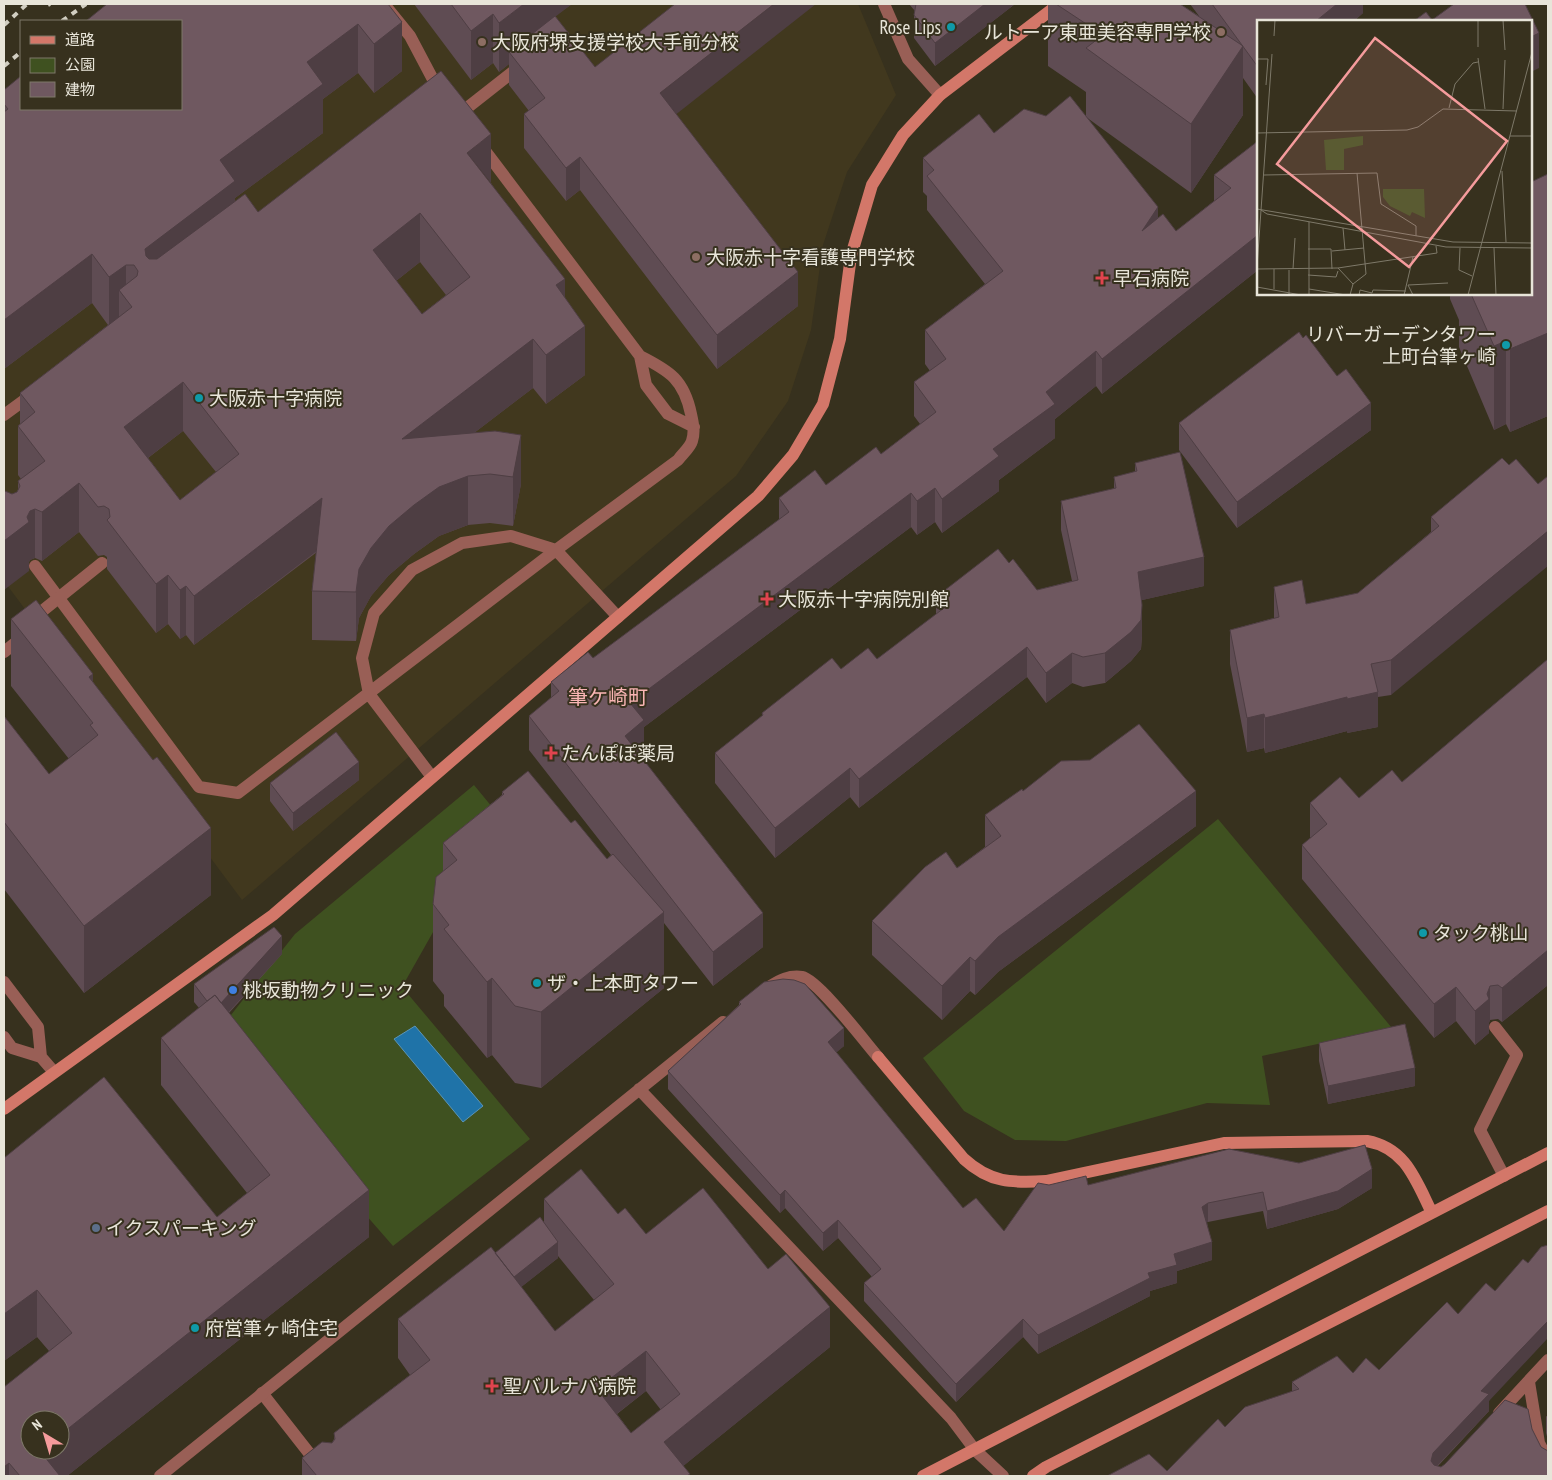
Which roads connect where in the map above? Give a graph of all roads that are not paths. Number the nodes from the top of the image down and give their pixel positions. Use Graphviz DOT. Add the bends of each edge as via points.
graph roads {
  1 [pos="384,4"];
  2 [pos="884,4"];
  3 [pos="1059,4"];
  4 [pos="536,54"];
  5 [pos="940,95"];
  6 [pos="464,122"];
  7 [pos="640,356"];
  8 [pos="43,386"];
  9 [pos="4,415"];
  10 [pos="694,427"];
  11 [pos="556,550"];
  12 [pos="102,563"];
  13 [pos="35,566"];
  14 [pos="618,617"];
  15 [pos="4,652"];
  16 [pos="369,694"];
  17 [pos="432,777"];
  18 [pos="4,982"];
  19 [pos="760,993"];
  20 [pos="730,1017"];
  21 [pos="1495,1027"];
  22 [pos="4,1037"];
  23 [pos="41,1057"];
  24 [pos="54,1072"];
  25 [pos="639,1088"];
  26 [pos="4,1109"];
  27 [pos="1548,1152"];
  28 [pos="1504,1176"];
  29 [pos="1548,1210"];
  30 [pos="1432,1213"];
  31 [pos="1548,1360"];
  32 [pos="1529,1382"];
  33 [pos="262,1393"];
  34 [pos="1490,1422"];
  35 [pos="975,1450"];
  36 [pos="1548,1460"];
  37 [pos="160,1476"];
  38 [pos="327,1476"];
  39 [pos="923,1476"];
  40 [pos="1002,1476"];
  41 [pos="1034,1476"];
  1 -- 6 [label="street" via="410,36 436,90"];
  2 -- 5 [label="street" via="908,59"];
  3 -- 5 [label="street"];
  4 -- 6 [label="street"];
  5 -- 14 [label="street" via="903,135 872,185 851,256 840,339 823,404 793,455 758,496"];
  6 -- 7 [label="street"];
  7 -- 10 [label="street" via="646,385 668,414"];
  7 -- 10 [label="street" via="664,367 676,377 688,399"];
  8 -- 9 [label="street"];
  10 -- 11 [label="street" via="692,443 678,460"];
  11 -- 14 [label="street"];
  11 -- 16 [label="street"];
  11 -- 16 [label="street" via="511,536 462,543 412,570 374,613 362,658"];
  12 -- 15 [label="street, bridge" via="32,618 26,635"];
  13 -- 16 [label="street" via="199,787 238,793"];
  14 -- 17 [label="street"];
  16 -- 17 [label="street"];
  17 -- 24 [label="street" via="273,915"];
  18 -- 23 [label="street" via="38,1027"];
  19 -- 30 [label="street" via="784,977 804,977 822,991 964,1159 990,1177 1022,1183 1046,1181 1224,1142 1367,1141 1381,1144 1398,1155 1408,1167"];
  20 -- 25 [label="street"];
  21 -- 28 [label="street" via="1517,1056 1480,1130"];
  22 -- 23 [label="street" via="12,1048"];
  23 -- 24 [label="street"];
  24 -- 26 [label="street"];
  25 -- 33 [label="street"];
  25 -- 35 [label="street" via="951,1418"];
  27 -- 28 [label="street"];
  28 -- 30 [label="street"];
  29 -- 41 [label="street"];
  30 -- 35 [label="street"];
  31 -- 32 [label="street"];
  32 -- 34 [label="street"];
  32 -- 36 [label="street" via="1539,1443"];
  33 -- 37 [label="street"];
  33 -- 38 [label="street"];
  35 -- 39 [label="street"];
  35 -- 40 [label="street"];
}
